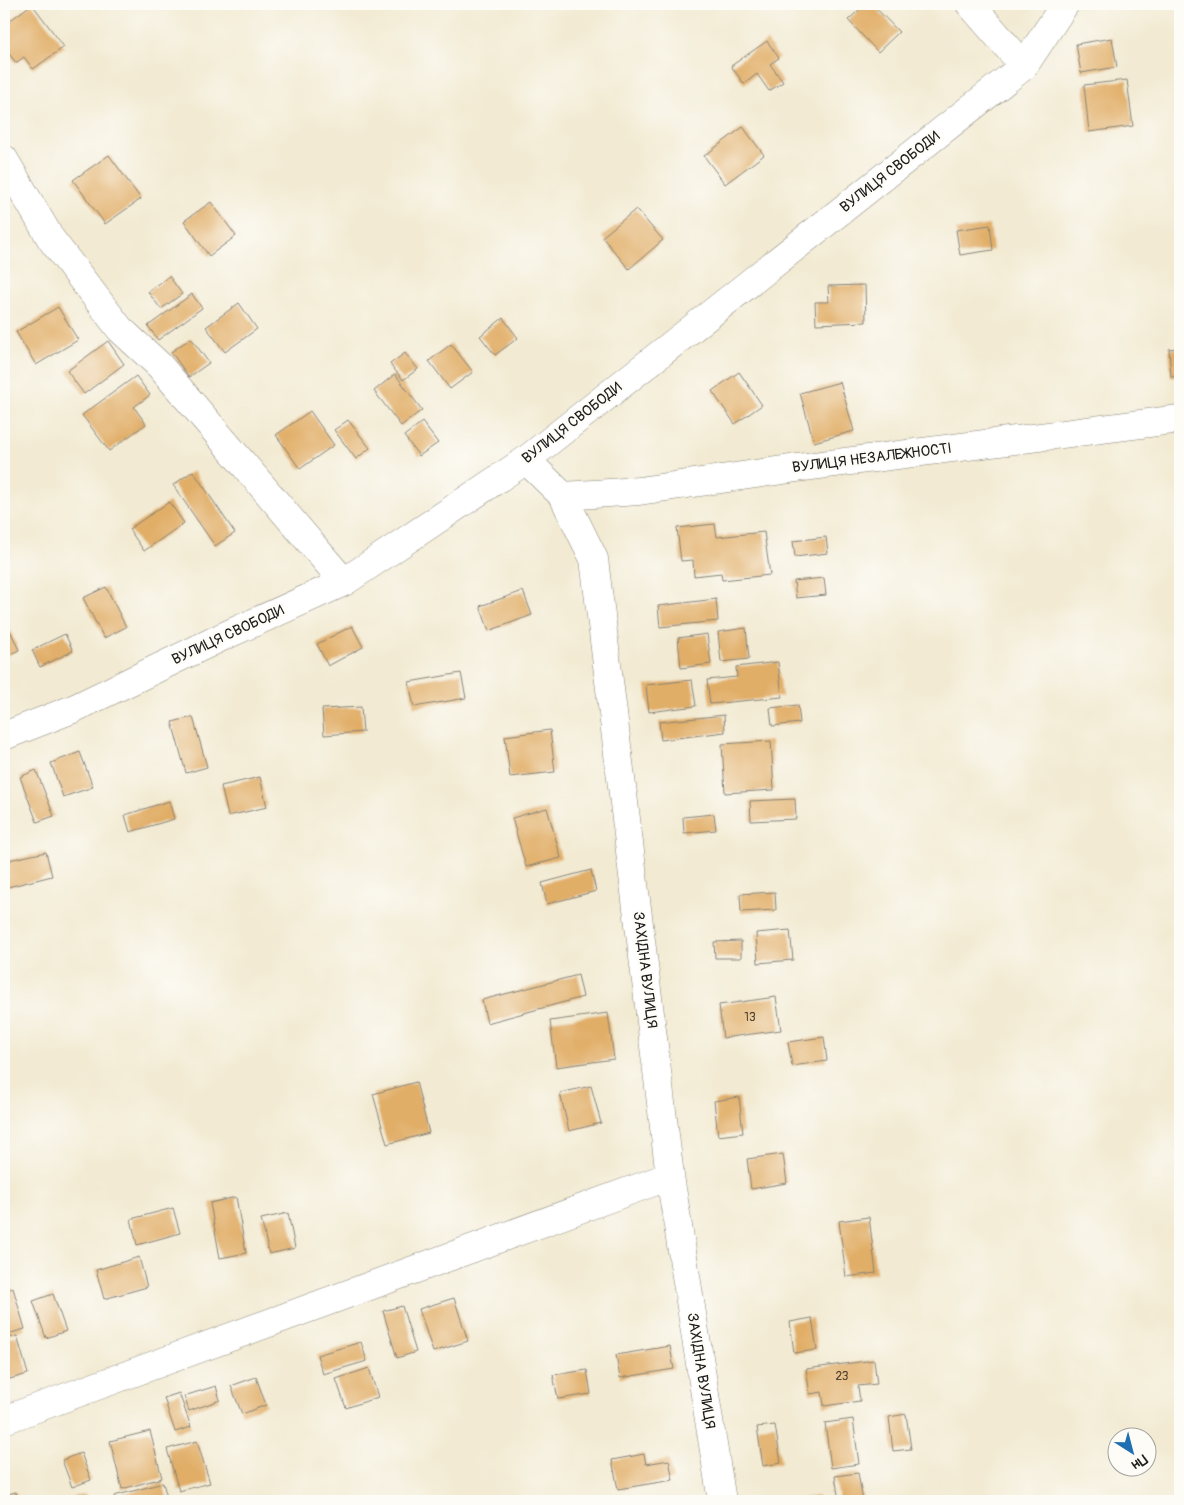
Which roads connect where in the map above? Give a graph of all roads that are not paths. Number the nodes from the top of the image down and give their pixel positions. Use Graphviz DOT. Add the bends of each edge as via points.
graph roads {
  1 [pos="970,4"];
  2 [pos="1066,4"];
  3 [pos="1024,66"];
  4 [pos="4,159"];
  5 [pos="1180,418"];
  6 [pos="526,460"];
  7 [pos="563,496"];
  8 [pos="344,582"];
  9 [pos="4,736"];
  10 [pos="670,1176"];
  11 [pos="4,1420"];
  12 [pos="722,1501"];
  1 -- 3 [label="street"];
  2 -- 3 [label="street, ВУЛИЦЯ СВОБОДИ"];
  3 -- 6 [label="street, ВУЛИЦЯ СВОБОДИ"];
  4 -- 8 [label="street" via="51,239 120,329 159,365"];
  5 -- 7 [label="street, ВУЛИЦЯ НЕЗАЛЕЖНОСТІ" via="639,492"];
  6 -- 7 [label="street, ЗАХІДНА ВУЛИЦЯ"];
  6 -- 8 [label="street, ВУЛИЦЯ СВОБОДИ"];
  7 -- 10 [label="street, ЗАХІДНА ВУЛИЦЯ" via="594,559"];
  8 -- 9 [label="street, ВУЛИЦЯ СВОБОДИ" via="73,709"];
  10 -- 11 [label="street"];
  10 -- 12 [label="street, ЗАХІДНА ВУЛИЦЯ"];
}
